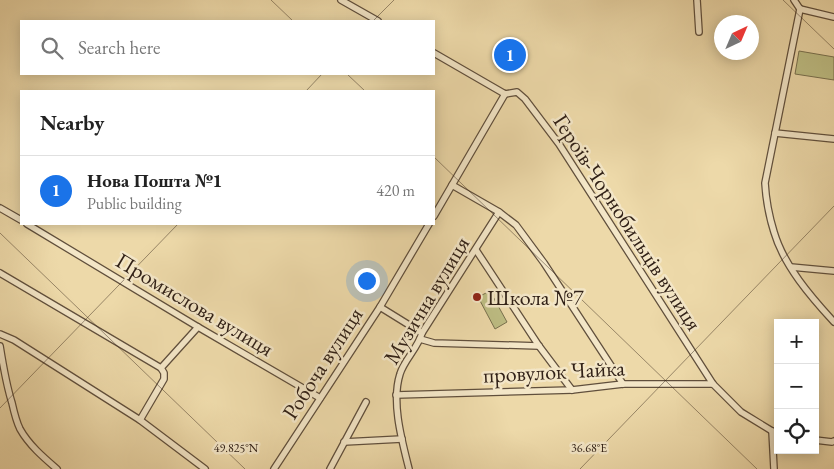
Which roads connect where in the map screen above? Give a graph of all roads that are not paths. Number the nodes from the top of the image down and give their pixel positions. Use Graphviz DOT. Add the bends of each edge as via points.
graph roads {
  1 [pos="341,0"];
  2 [pos="697,0"];
  3 [pos="794,0"];
  4 [pos="800,9"];
  5 [pos="834,17"];
  6 [pos="376,20"];
  7 [pos="700,32"];
  8 [pos="435,54"];
  9 [pos="505,94"];
  10 [pos="774,133"];
  11 [pos="834,139"];
  12 [pos="452,185"];
  13 [pos="0,208"];
  14 [pos="499,212"];
  15 [pos="435,214"];
  16 [pos="20,219"];
  17 [pos="29,225"];
  18 [pos="428,225"];
  19 [pos="476,250"];
  20 [pos="791,267"];
  21 [pos="834,271"];
  22 [pos="0,274"];
  23 [pos="380,307"];
  24 [pos="834,322"];
  25 [pos="198,327"];
  26 [pos="0,334"];
  27 [pos="421,336"];
  28 [pos="0,346"];
  29 [pos="539,346"];
  30 [pos="161,368"];
  31 [pos="6,384"];
  32 [pos="623,384"];
  33 [pos="713,384"];
  34 [pos="0,389"];
  35 [pos="572,390"];
  36 [pos="396,395"];
  37 [pos="320,398"];
  38 [pos="366,402"];
  39 [pos="140,420"];
  40 [pos="774,431"];
  41 [pos="402,440"];
  42 [pos="819,440"];
  43 [pos="834,441"];
  44 [pos="344,442"];
  45 [pos="774,454"];
  46 [pos="57,469"];
  47 [pos="205,469"];
  48 [pos="274,469"];
  49 [pos="330,469"];
  50 [pos="409,469"];
  51 [pos="774,469"];
  1 -- 6 [label="street"];
  2 -- 7 [label="street"];
  3 -- 4 [label="street"];
  4 -- 5 [label="street"];
  4 -- 10 [label="street"];
  8 -- 9 [label="street, Героїв-Чорнобильців вулиця"];
  9 -- 12 [label="street"];
  9 -- 33 [label="street, Героїв-Чорнобильців вулиця" via="517,92 525,99 560,144"];
  10 -- 11 [label="street"];
  10 -- 20 [label="street" via="765,183 766,200 774,234"];
  12 -- 14 [label="street"];
  12 -- 15 [label="street"];
  13 -- 16 [label="street"];
  14 -- 19 [label="street, Музична вулиця"];
  14 -- 32 [label="street" via="516,225 544,263"];
  17 -- 25 [label="street, Промислова вулиця"];
  18 -- 23 [label="street, Робоча вулиця"];
  19 -- 27 [label="street, Музична вулиця"];
  19 -- 29 [label="street"];
  20 -- 21 [label="street"];
  20 -- 24 [label="street"];
  22 -- 30 [label="street"];
  23 -- 27 [label="street"];
  23 -- 37 [label="street, Робоча вулиця"];
  25 -- 30 [label="street"];
  25 -- 37 [label="street, Промислова вулиця"];
  26 -- 39 [label="street"];
  27 -- 29 [label="street" via="434,343"];
  27 -- 36 [label="street, Музична вулиця" via="400,372"];
  28 -- 31 [label="street"];
  29 -- 35 [label="street"];
  30 -- 39 [label="street" via="164,379"];
  31 -- 34 [label="street"];
  31 -- 46 [label="street" via="20,429 42,457"];
  32 -- 33 [label="street, провулок Чайка"];
  32 -- 35 [label="street, провулок Чайка"];
  33 -- 40 [label="street, Героїв-Чорнобильців вулиця" via="741,412"];
  35 -- 36 [label="street, провулок Чайка"];
  36 -- 41 [label="street, Музична вулиця"];
  37 -- 48 [label="street, Робоча вулиця"];
  38 -- 44 [label="street"];
  39 -- 47 [label="street"];
  41 -- 44 [label="street"];
  41 -- 50 [label="street, Музична вулиця"];
  42 -- 43 [label="street"];
  44 -- 49 [label="street"];
  45 -- 51 [label="street"];
}
